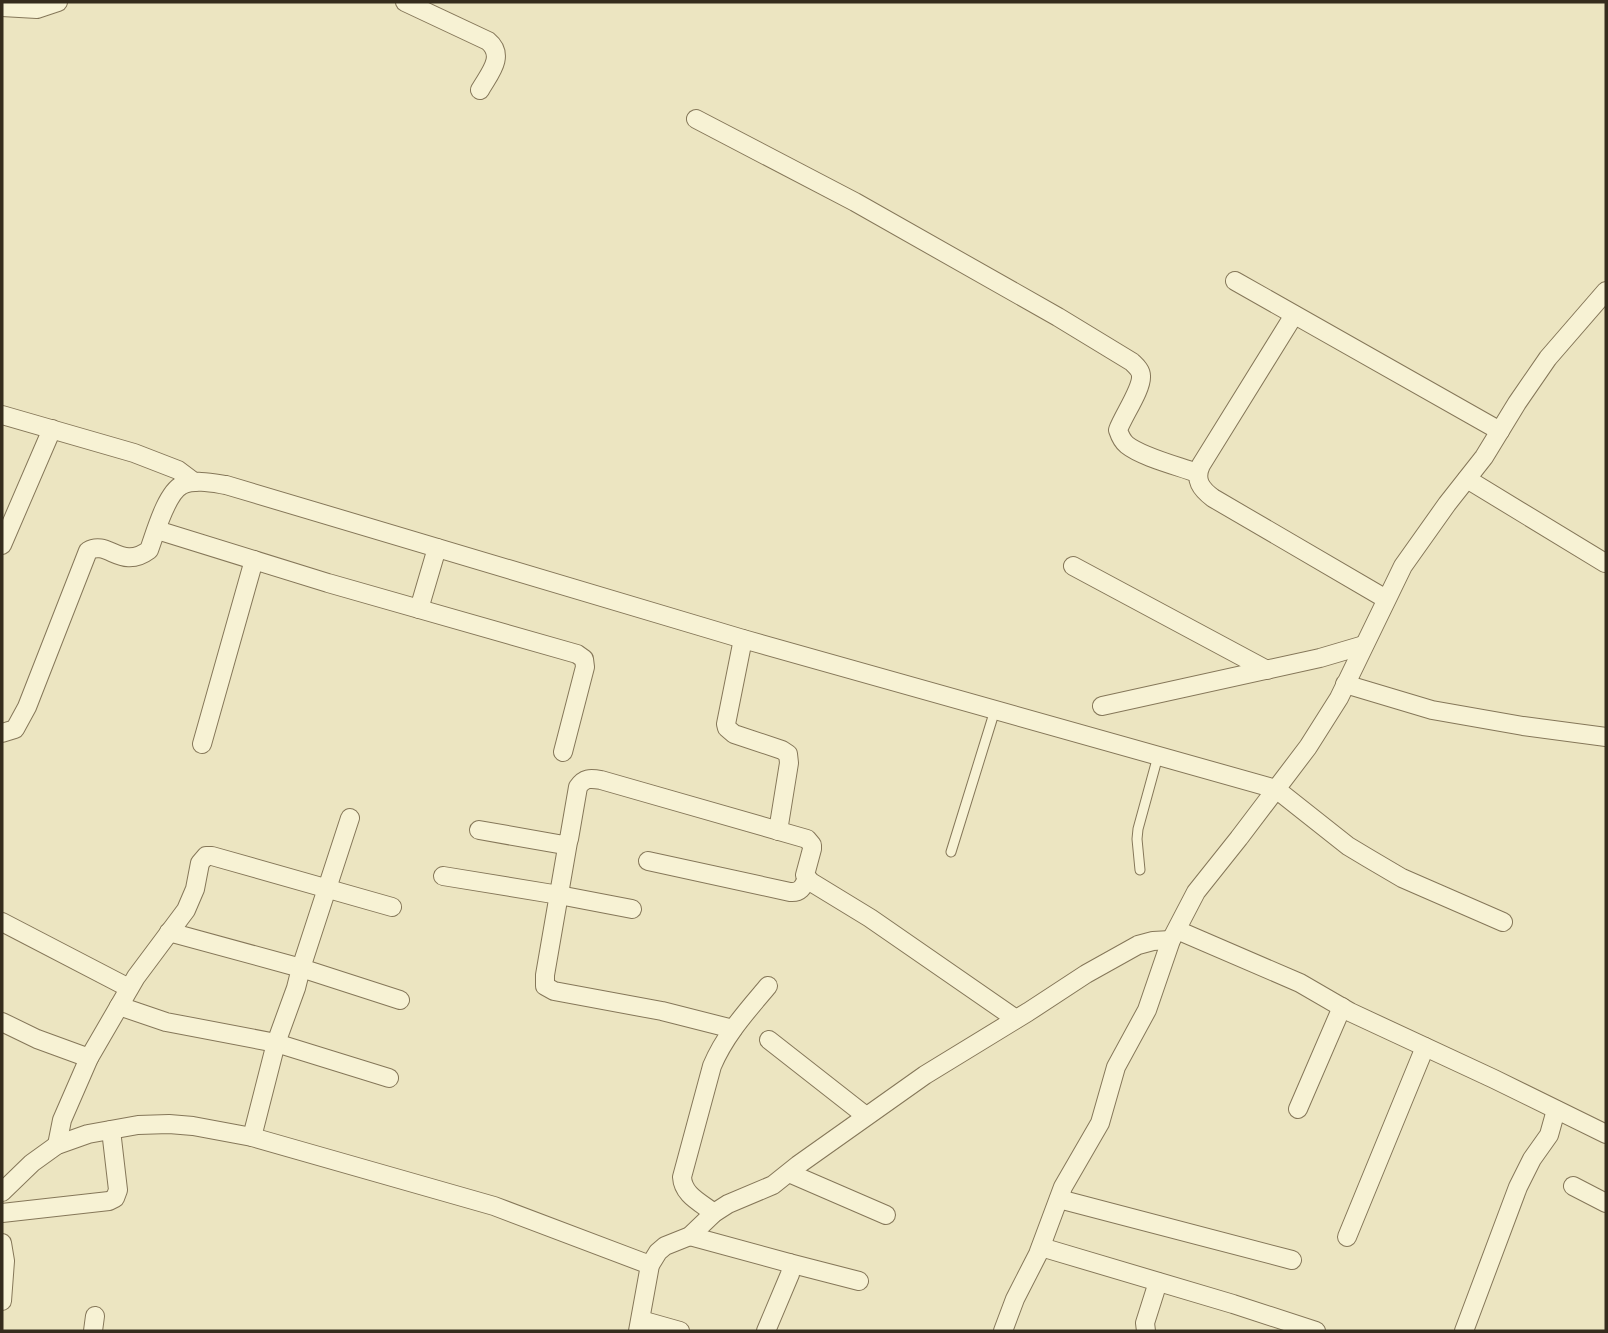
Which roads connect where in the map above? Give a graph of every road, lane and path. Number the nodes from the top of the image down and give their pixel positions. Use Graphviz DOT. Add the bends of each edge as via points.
graph roads {
  1 [pos="58,2"];
  2 [pos="405,2"];
  3 [pos="3,12"];
  4 [pos="480,90"];
  5 [pos="696,119"];
  6 [pos="1234,281"];
  7 [pos="1606,292"];
  8 [pos="1294,315"];
  9 [pos="2,415"];
  10 [pos="52,429"];
  11 [pos="1500,431"];
  12 [pos="1197,473"];
  13 [pos="1467,479"];
  14 [pos="194,482"];
  15 [pos="157,530"];
  16 [pos="2,545"];
  17 [pos="437,548"];
  18 [pos="254,560"];
  19 [pos="1605,563"];
  20 [pos="1073,565"];
  21 [pos="1386,599"];
  22 [pos="419,608"];
  23 [pos="743,639"];
  24 [pos="1354,665"];
  25 [pos="1266,670"];
  26 [pos="1102,706"];
  27 [pos="995,710"];
  28 [pos="2,733"];
  29 [pos="1606,737"];
  30 [pos="202,744"];
  31 [pos="563,752"];
  32 [pos="1158,756"];
  33 [pos="1276,789"];
  34 [pos="350,818"];
  35 [pos="479,830"];
  36 [pos="778,831"];
  37 [pos="568,842"];
  38 [pos="951,852"];
  39 [pos="648,861"];
  40 [pos="1140,870"];
  41 [pos="443,876"];
  42 [pos="807,879"];
  43 [pos="327,888"];
  44 [pos="559,895"];
  45 [pos="392,907"];
  46 [pos="632,909"];
  47 [pos="2,922"];
  48 [pos="1503,922"];
  49 [pos="169,932"];
  50 [pos="1174,935"];
  51 [pos="301,968"];
  52 [pos="768,986"];
  53 [pos="129,988"];
  54 [pos="400,1000"];
  55 [pos="119,1006"];
  56 [pos="1342,1007"];
  57 [pos="1016,1019"];
  58 [pos="2,1022"];
  59 [pos="733,1029"];
  60 [pos="769,1040"];
  61 [pos="276,1043"];
  62 [pos="1425,1047"];
  63 [pos="89,1058"];
  64 [pos="389,1078"];
  65 [pos="1298,1109"];
  66 [pos="1556,1110"];
  67 [pos="866,1116"];
  68 [pos="111,1130"];
  69 [pos="1606,1134"];
  70 [pos="252,1137"];
  71 [pos="57,1145"];
  72 [pos="789,1173"];
  73 [pos="1573,1186"];
  74 [pos="2,1192"];
  75 [pos="1059,1199"];
  76 [pos="1606,1203"];
  77 [pos="2,1213"];
  78 [pos="714,1213"];
  79 [pos="886,1215"];
  80 [pos="690,1236"];
  81 [pos="1347,1237"];
  82 [pos="2,1243"];
  83 [pos="1041,1247"];
  84 [pos="1292,1260"];
  85 [pos="789,1263"];
  86 [pos="650,1265"];
  87 [pos="859,1281"];
  88 [pos="1158,1282"];
  89 [pos="2,1301"];
  90 [pos="640,1326"];
  91 [pos="680,1331"];
  92 [pos="766,1331"];
  93 [pos="1003,1331"];
  94 [pos="1146,1331"];
  95 [pos="1316,1331"];
  96 [pos="1464,1331"];
  1 -- 3 [label="street"];
  2 -- 4 [label="street" via="494,46 495,65"];
  5 -- 12 [label="street" via="855,202 1132,362 1141,375 1140,385 1118,430 1121,438 1145,454"];
  6 -- 8 [label="street"];
  7 -- 11 [label="street" via="1548,358"];
  8 -- 11 [label="street"];
  8 -- 12 [label="street"];
  9 -- 10 [label="street"];
  10 -- 14 [label="street" via="169,466"];
  10 -- 16 [label="street"];
  11 -- 13 [label="street"];
  12 -- 21 [label="street" via="1203,491 1213,498"];
  13 -- 19 [label="street"];
  13 -- 21 [label="street" via="1403,566"];
  14 -- 15 [label="street" via="172,494"];
  14 -- 17 [label="street" via="226,485"];
  15 -- 18 [label="street"];
  15 -- 28 [label="street" via="149,550 141,556 122,556 100,548 88,551 27,707 15,729"];
  17 -- 22 [label="street"];
  17 -- 23 [label="street"];
  18 -- 22 [label="street"];
  18 -- 30 [label="street"];
  20 -- 25 [label="street"];
  21 -- 24 [label="street"];
  22 -- 31 [label="street" via="584,659"];
  23 -- 27 [label="street"];
  23 -- 36 [label="street" via="726,724 734,734 788,754"];
  24 -- 25 [label="street" via="1320,658"];
  24 -- 29 [label="street" via="1433,710"];
  24 -- 33 [label="street" via="1339,698"];
  25 -- 26 [label="street"];
  27 -- 32 [label="street"];
  27 -- 38 [label="lane"];
  32 -- 33 [label="street"];
  32 -- 40 [label="lane" via="1137,839"];
  33 -- 48 [label="street" via="1348,846 1402,878"];
  33 -- 50 [label="street" via="1196,892"];
  34 -- 43 [label="street"];
  35 -- 37 [label="street" via="561,845"];
  36 -- 37 [label="street" via="589,778 578,787"];
  36 -- 42 [label="street" via="807,839 812,845"];
  37 -- 44 [label="street"];
  39 -- 42 [label="street" via="790,892 800,890"];
  41 -- 44 [label="street"];
  42 -- 57 [label="street"];
  43 -- 45 [label="street"];
  43 -- 49 [label="street" via="206,856 200,863 192,899"];
  43 -- 51 [label="street"];
  44 -- 46 [label="street"];
  44 -- 59 [label="street" via="544,981 548,989"];
  47 -- 53 [label="street"];
  49 -- 51 [label="street"];
  49 -- 53 [label="street"];
  50 -- 56 [label="street" via="1300,983"];
  50 -- 57 [label="street" via="1138,945"];
  50 -- 75 [label="street" via="1147,1010 1116,1067 1100,1123"];
  51 -- 54 [label="street"];
  51 -- 61 [label="street"];
  52 -- 59 [label="street"];
  53 -- 55 [label="street"];
  55 -- 61 [label="street" via="166,1022"];
  55 -- 63 [label="street"];
  56 -- 62 [label="street"];
  56 -- 65 [label="street"];
  57 -- 67 [label="street"];
  58 -- 63 [label="street"];
  59 -- 78 [label="street" via="712,1066 682,1177 686,1191"];
  60 -- 67 [label="street"];
  61 -- 64 [label="street"];
  61 -- 70 [label="street"];
  62 -- 66 [label="street"];
  62 -- 81 [label="street"];
  63 -- 71 [label="street" via="65,1112"];
  66 -- 69 [label="street"];
  66 -- 96 [label="street" via="1549,1135 1518,1187"];
  67 -- 72 [label="street"];
  68 -- 70 [label="street" via="169,1124"];
  68 -- 71 [label="street"];
  68 -- 77 [label="street" via="118,1189 115,1198"];
  70 -- 86 [label="street" via="494,1206"];
  71 -- 74 [label="street"];
  72 -- 78 [label="street"];
  72 -- 79 [label="street"];
  73 -- 76 [label="street"];
  75 -- 83 [label="street"];
  75 -- 84 [label="street"];
  78 -- 80 [label="street"];
  80 -- 85 [label="street"];
  80 -- 86 [label="street" via="658,1252"];
  82 -- 89 [label="street"];
  83 -- 88 [label="street"];
  83 -- 93 [label="street"];
  85 -- 87 [label="street"];
  85 -- 92 [label="street" via="790,1274"];
  86 -- 90 [label="street"];
  88 -- 94 [label="street"];
  88 -- 95 [label="street"];
  90 -- 91 [label="street"];
}
